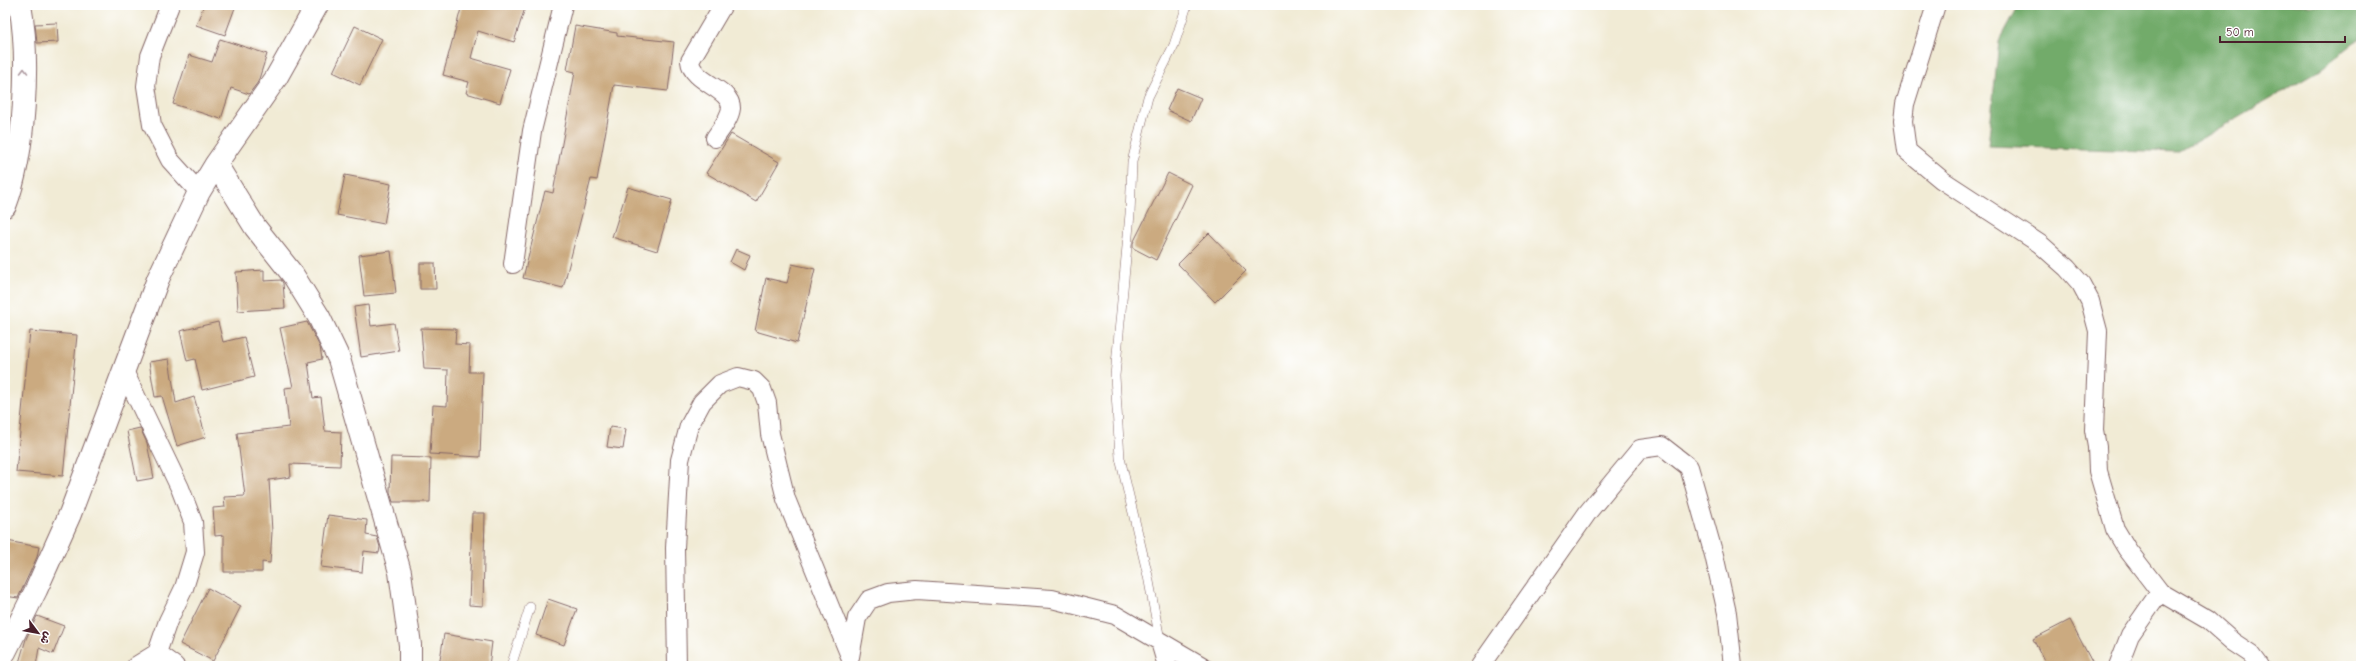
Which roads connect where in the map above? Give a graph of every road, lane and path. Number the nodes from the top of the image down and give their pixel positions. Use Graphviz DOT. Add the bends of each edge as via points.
graph roads {
  1 [pos="20,5"];
  2 [pos="170,5"];
  3 [pos="317,5"];
  4 [pos="563,5"];
  5 [pos="723,5"];
  6 [pos="1187,5"];
  7 [pos="1936,5"];
  8 [pos="14,111"];
  9 [pos="715,138"];
  10 [pos="216,164"];
  11 [pos="199,192"];
  12 [pos="5,206"];
  13 [pos="513,264"];
  14 [pos="123,369"];
  15 [pos="2160,592"];
  16 [pos="530,607"];
  17 [pos="1160,642"];
  18 [pos="5,652"];
  19 [pos="157,653"];
  20 [pos="849,661"];
  21 [pos="136,666"];
  22 [pos="174,666"];
  23 [pos="410,666"];
  24 [pos="512,666"];
  25 [pos="677,666"];
  26 [pos="1167,666"];
  27 [pos="1202,666"];
  28 [pos="1480,666"];
  29 [pos="1733,666"];
  30 [pos="2118,666"];
  31 [pos="2260,666"];
  8 -- 1 [label="main road, one-way" via="23,28"];
  2 -- 11 [label="street" via="150,56 146,86 152,125 170,160"];
  3 -- 10 [label="main road" via="276,78"];
  4 -- 13 [label="street" via="532,132"];
  5 -- 9 [label="street" via="690,61 694,72 730,102 731,109 727,120"];
  6 -- 17 [label="lane" via="1174,45 1148,97 1132,162 1115,376 1120,458 1148,576"];
  7 -- 15 [label="street" via="1905,104 1903,121 1907,151 1948,184 2040,244 2081,284 2090,301 2098,331 2094,430 2098,470 2108,511 2127,549"];
  8 -- 12 [label="main road" via="15,169"];
  10 -- 11 [label="main road"];
  10 -- 23 [label="main road" via="255,227 294,275 319,317 339,359 400,572 410,645"];
  11 -- 14 [label="main road" via="158,278"];
  14 -- 18 [label="main road" via="70,514"];
  14 -- 19 [label="street" via="180,488 193,522 195,552 184,588 168,621"];
  15 -- 30 [label="street" via="2130,635"];
  15 -- 31 [label="street" via="2208,620 2251,654"];
  16 -- 24 [label="lane"];
  17 -- 20 [label="street" via="1115,615 1052,598 917,590 888,593 869,600 857,618"];
  17 -- 26 [label="street"];
  17 -- 27 [label="street"];
  19 -- 21 [label="street"];
  19 -- 22 [label="street"];
  20 -- 25 [label="street" via="786,499 762,389 754,381 738,377 720,384 702,402 688,426 680,460 675,548"];
  28 -- 29 [label="street" via="1588,512 1640,449 1662,446 1689,467 1714,555 1725,606"];
}
